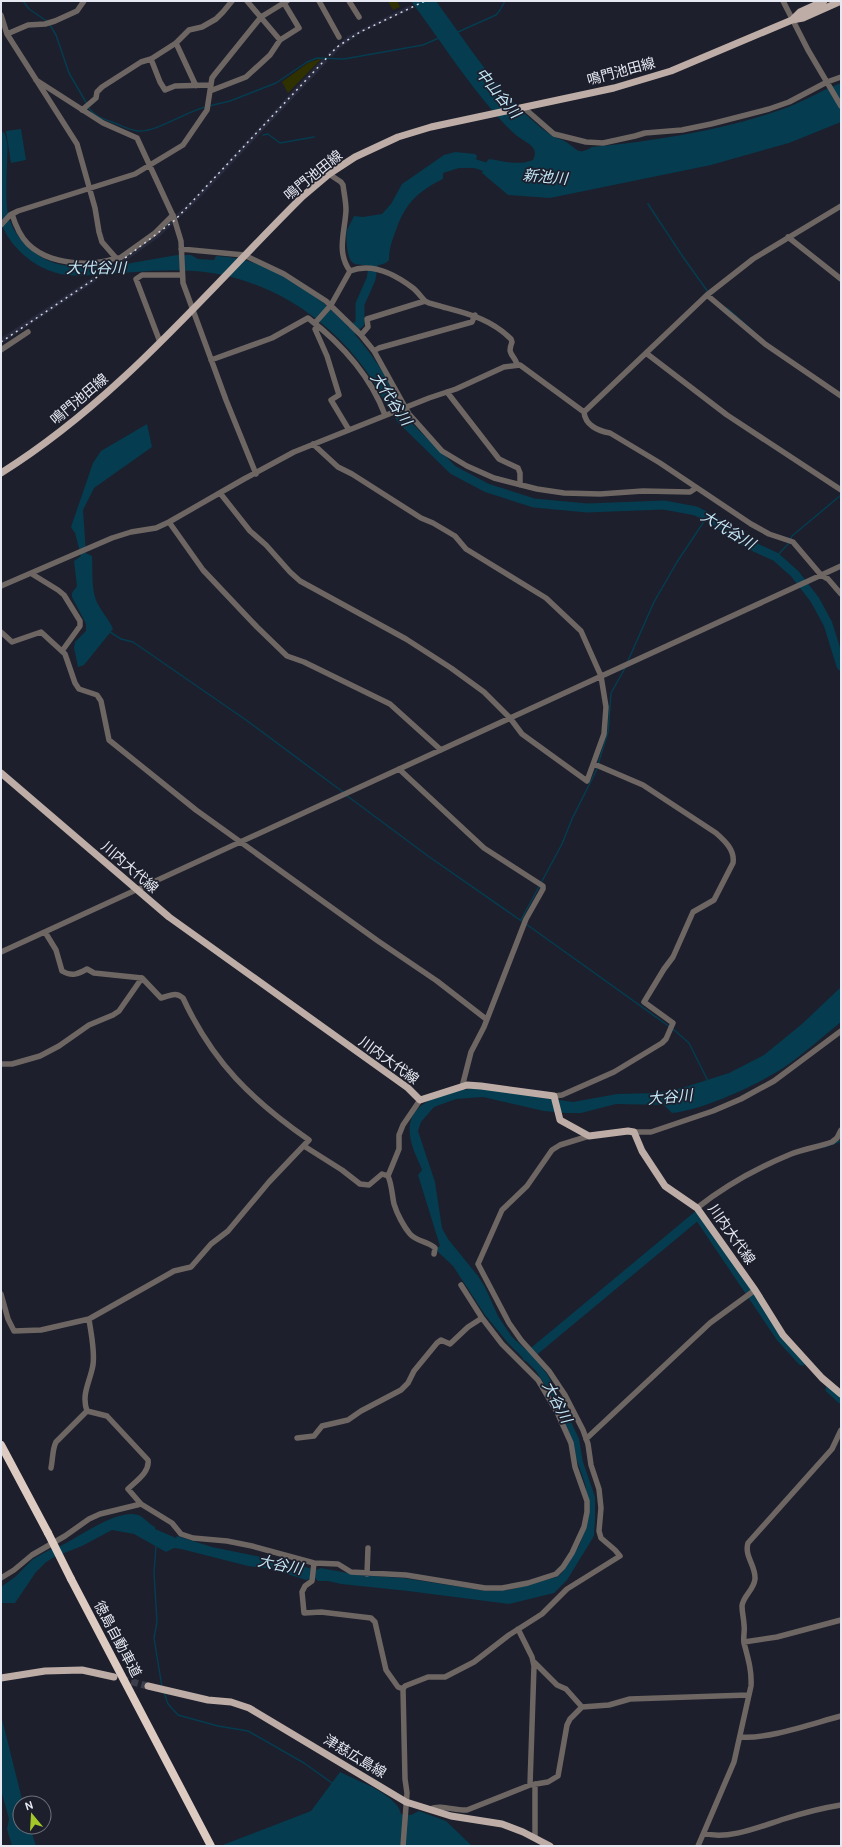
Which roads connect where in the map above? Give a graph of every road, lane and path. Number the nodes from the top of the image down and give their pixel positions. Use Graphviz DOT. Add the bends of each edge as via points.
graph roads {
  1 [pos="84,1"];
  2 [pos="232,1"];
  3 [pos="247,1"];
  4 [pos="319,1"];
  5 [pos="349,1"];
  6 [pos="783,1"];
  7 [pos="824,1"];
  8 [pos="285,2"];
  9 [pos="841,2"];
  10 [pos="1,14"];
  11 [pos="261,17"];
  12 [pos="359,17"];
  13 [pos="792,20"];
  14 [pos="4,33"];
  15 [pos="339,38"];
  16 [pos="280,40"];
  17 [pos="176,43"];
  18 [pos="151,59"];
  19 [pos="841,77"];
  20 [pos="36,80"];
  21 [pos="828,84"];
  22 [pos="196,86"];
  23 [pos="210,88"];
  24 [pos="841,106"];
  25 [pos="86,107"];
  26 [pos="522,108"];
  27 [pos="151,166"];
  28 [pos="329,174"];
  29 [pos="90,188"];
  30 [pos="841,206"];
  31 [pos="11,215"];
  32 [pos="173,215"];
  33 [pos="2,225"];
  34 [pos="788,237"];
  35 [pos="182,250"];
  36 [pos="243,257"];
  37 [pos="116,258"];
  38 [pos="350,271"];
  39 [pos="181,274"];
  40 [pos="841,279"];
  41 [pos="707,295"];
  42 [pos="425,301"];
  43 [pos="330,306"];
  44 [pos="193,309"];
  45 [pos="475,315"];
  46 [pos="317,324"];
  47 [pos="357,331"];
  48 [pos="28,332"];
  49 [pos="160,342"];
  50 [pos="1,350"];
  51 [pos="374,351"];
  52 [pos="646,353"];
  53 [pos="211,360"];
  54 [pos="517,364"];
  55 [pos="447,392"];
  56 [pos="841,396"];
  57 [pos="404,408"];
  58 [pos="584,412"];
  59 [pos="387,414"];
  60 [pos="349,430"];
  61 [pos="313,444"];
  62 [pos="1,473"];
  63 [pos="256,474"];
  64 [pos="520,485"];
  65 [pos="696,488"];
  66 [pos="841,490"];
  67 [pos="220,493"];
  68 [pos="169,522"];
  69 [pos="841,566"];
  70 [pos="32,574"];
  71 [pos="818,577"];
  72 [pos="1,586"];
  73 [pos="841,594"];
  74 [pos="1,632"];
  75 [pos="62,651"];
  76 [pos="601,676"];
  77 [pos="510,718"];
  78 [pos="441,750"];
  79 [pos="594,764"];
  80 [pos="399,769"];
  81 [pos="1,773"];
  82 [pos="241,842"];
  83 [pos="137,890"];
  84 [pos="45,932"];
  85 [pos="1,952"];
  86 [pos="142,978"];
  87 [pos="486,1019"];
  88 [pos="841,1031"];
  89 [pos="1,1064"];
  90 [pos="462,1086"];
  91 [pos="554,1097"];
  92 [pos="419,1100"];
  93 [pos="841,1130"];
  94 [pos="634,1132"];
  95 [pos="589,1136"];
  96 [pos="304,1146"];
  97 [pos="388,1176"];
  98 [pos="697,1208"];
  99 [pos="434,1254"];
  100 [pos="461,1285"];
  101 [pos="755,1290"];
  102 [pos="1,1294"];
  103 [pos="89,1318"];
  104 [pos="482,1318"];
  105 [pos="841,1394"];
  106 [pos="87,1411"];
  107 [pos="841,1430"];
  108 [pos="298,1438"];
  109 [pos="586,1438"];
  110 [pos="1,1445"];
  111 [pos="51,1468"];
  112 [pos="141,1504"];
  113 [pos="368,1548"];
  114 [pos="313,1565"];
  115 [pos="368,1574"];
  116 [pos="1,1578"];
  117 [pos="841,1620"];
  118 [pos="518,1629"];
  119 [pos="748,1641"];
  120 [pos="534,1661"];
  121 [pos="114,1677"];
  122 [pos="1,1678"];
  123 [pos="148,1686"];
  124 [pos="403,1689"];
  125 [pos="748,1695"];
  126 [pos="582,1707"];
  127 [pos="841,1716"];
  128 [pos="740,1737"];
  129 [pos="533,1784"];
  130 [pos="406,1802"];
  131 [pos="841,1804"];
  132 [pos="430,1809"];
  133 [pos="704,1833"];
  134 [pos="535,1838"];
  135 [pos="211,1846"];
  136 [pos="403,1846"];
  137 [pos="550,1846"];
  138 [pos="698,1846"];
  1 -- 14 [label="street" via="77,11 55,21 28,25"];
  2 -- 17 [label="street" via="216,19 190,30"];
  3 -- 11 [label="street"];
  4 -- 15 [label="street"];
  5 -- 12 [label="street"];
  6 -- 13 [label="street"];
  7 -- 13 [label="main road, 鳴門池田線" via="800,12"];
  8 -- 11 [label="street"];
  8 -- 16 [label="street" via="299,28"];
  9 -- 13 [label="main road, 鳴門池田線"];
  10 -- 14 [label="street"];
  11 -- 16 [label="street"];
  11 -- 23 [label="street" via="215,74"];
  13 -- 21 [label="street"];
  13 -- 26 [label="main road, 鳴門池田線" via="672,71 614,88"];
  14 -- 20 [label="street"];
  16 -- 23 [label="street" via="270,55 246,77"];
  17 -- 18 [label="street"];
  17 -- 22 [label="street"];
  18 -- 22 [label="street" via="165,90 175,86"];
  18 -- 25 [label="street" via="141,62 102,87 96,98"];
  19 -- 21 [label="street"];
  20 -- 25 [label="street"];
  20 -- 29 [label="street" via="77,144"];
  21 -- 24 [label="street"];
  21 -- 26 [label="street" via="769,109 682,130 645,133 603,143 586,142 554,134"];
  22 -- 23 [label="street"];
  23 -- 27 [label="street" via="206,110 183,145 164,155"];
  25 -- 27 [label="street" via="102,123 137,138"];
  26 -- 28 [label="main road, 鳴門池田線" via="431,127 398,137 355,157"];
  27 -- 29 [label="street" via="136,174"];
  27 -- 32 [label="street"];
  28 -- 36 [label="main road, 鳴門池田線" via="303,196"];
  28 -- 38 [label="street" via="343,185 346,209 341,249"];
  29 -- 31 [label="street"];
  29 -- 37 [label="street" via="102,242"];
  30 -- 34 [label="street"];
  31 -- 33 [label="street"];
  31 -- 37 [label="street" via="28,244 48,256 89,263 106,262"];
  32 -- 35 [label="street"];
  32 -- 37 [label="street" via="155,233 120,258"];
  34 -- 40 [label="street"];
  34 -- 41 [label="street" via="753,259"];
  35 -- 36 [label="street"];
  35 -- 39 [label="street"];
  36 -- 43 [label="street" via="284,274"];
  36 -- 44 [label="main road, 鳴門池田線"];
  38 -- 42 [label="street" via="381,270 392,274 413,288"];
  38 -- 43 [label="street"];
  39 -- 44 [label="street"];
  39 -- 49 [label="street" via="142,275 136,279"];
  41 -- 52 [label="street"];
  41 -- 56 [label="street" via="765,344"];
  42 -- 45 [label="street"];
  42 -- 47 [label="street" via="367,319 368,327"];
  43 -- 46 [label="street"];
  43 -- 47 [label="street"];
  44 -- 49 [label="main road, 鳴門池田線"];
  44 -- 53 [label="street"];
  45 -- 51 [label="street" via="472,322"];
  45 -- 54 [label="street" via="493,324 511,339 509,350"];
  46 -- 53 [label="street" via="308,318 272,338"];
  46 -- 59 [label="street" via="347,352"];
  46 -- 60 [label="street" via="315,329 327,356 339,395 331,400"];
  47 -- 51 [label="street"];
  48 -- 50 [label="street"];
  49 -- 62 [label="main road, 鳴門池田線" via="131,372 58,433"];
  51 -- 57 [label="street"];
  52 -- 58 [label="street"];
  52 -- 66 [label="street" via="727,415"];
  53 -- 63 [label="street"];
  54 -- 55 [label="street" via="504,367"];
  54 -- 58 [label="street"];
  55 -- 57 [label="street"];
  55 -- 64 [label="street" via="498,459 518,468"];
  57 -- 59 [label="street"];
  57 -- 64 [label="street" via="442,451 456,461 494,478"];
  58 -- 65 [label="street" via="584,417 593,426 610,433 660,463"];
  59 -- 60 [label="street"];
  60 -- 61 [label="street"];
  61 -- 63 [label="street"];
  61 -- 76 [label="street" via="338,467 421,518 433,522 454,536 466,550 551,601 581,631"];
  63 -- 67 [label="street"];
  64 -- 65 [label="street" via="578,494 690,492"];
  65 -- 71 [label="street" via="751,524 769,534 793,542"];
  67 -- 68 [label="street"];
  67 -- 77 [label="street" via="250,531 300,581 406,639 451,668 484,692"];
  68 -- 70 [label="street" via="156,528 112,538"];
  68 -- 78 [label="street" via="203,570 257,627 293,659 390,704"];
  69 -- 71 [label="street"];
  70 -- 72 [label="street"];
  70 -- 75 [label="street" via="58,590 78,616 80,626"];
  71 -- 73 [label="street" via="828,579"];
  71 -- 76 [label="street"];
  74 -- 75 [label="street" via="12,642 41,632"];
  75 -- 82 [label="street" via="69,661 79,689 96,695 101,701 109,740 196,810"];
  76 -- 77 [label="street"];
  76 -- 79 [label="street" via="606,696 606,724"];
  77 -- 78 [label="street"];
  77 -- 79 [label="street" via="522,734 587,781"];
  78 -- 80 [label="street"];
  79 -- 91 [label="street" via="642,785 711,829 727,843 734,858 714,900 693,912 673,957 644,1002 673,1023 662,1043 621,1068"];
  80 -- 82 [label="street"];
  80 -- 87 [label="street" via="484,848 543,886 544,889 526,919"];
  81 -- 83 [label="main road, 川内大代線"];
  82 -- 83 [label="street"];
  82 -- 87 [label="street" via="384,946 437,981"];
  83 -- 84 [label="street"];
  83 -- 92 [label="main road, 川内大代線" via="169,918 408,1088"];
  84 -- 85 [label="street"];
  84 -- 86 [label="street" via="56,950 62,971 67,974 73,975 87,969 94,973"];
  86 -- 89 [label="street" via="119,1011 113,1015 89,1025 40,1056 12,1064"];
  86 -- 96 [label="street" via="160,998 178,994 183,998 205,1038 228,1069 264,1107 309,1140"];
  87 -- 90 [label="street" via="471,1052"];
  88 -- 94 [label="street" via="774,1081 741,1098 714,1111 651,1132"];
  90 -- 91 [label="main road, 川内大代線" via="481,1086"];
  90 -- 92 [label="main road, 川内大代線"];
  91 -- 95 [label="main road" via="560,1120"];
  92 -- 97 [label="street" via="403,1125 399,1135 399,1149"];
  93 -- 98 [label="street" via="832,1142 791,1154 743,1176"];
  94 -- 95 [label="main road" via="628,1130"];
  94 -- 98 [label="main road, 川内大代線" via="642,1151 665,1186"];
  95 -- 109 [label="street" via="552,1150 528,1186 502,1210 478,1261 478,1267 509,1323 559,1385"];
  96 -- 97 [label="street" via="360,1184 366,1186 382,1174"];
  96 -- 103 [label="street" via="269,1182 228,1231 211,1244 190,1267 174,1271"];
  97 -- 99 [label="street" via="394,1204 410,1234 435,1248"];
  98 -- 101 [label="main road, 川内大代線"];
  100 -- 104 [label="street"];
  101 -- 105 [label="main road, 川内大代線" via="783,1335 822,1378"];
  101 -- 109 [label="street" via="710,1323"];
  102 -- 103 [label="street" via="14,1331 41,1330"];
  103 -- 106 [label="street" via="93,1366 84,1402"];
  104 -- 108 [label="street" via="450,1344 441,1340 437,1343 414,1371 408,1383 395,1394 348,1420 322,1426 314,1436"];
  104 -- 115 [label="street" via="502,1344 538,1380 557,1412 571,1443 575,1467 587,1501 584,1527 563,1568 549,1577 528,1583 485,1588 406,1575"];
  106 -- 111 [label="street" via="56,1442"];
  106 -- 112 [label="street" via="107,1416 148,1460 146,1471 128,1489"];
  107 -- 119 [label="street" via="832,1450 748,1543 748,1555 755,1578 742,1603"];
  109 -- 118 [label="street" via="599,1489 601,1508 598,1531 601,1538 620,1556 567,1589 542,1614"];
  110 -- 135 [label="highway, 徳島自動車道, bridge"];
  112 -- 114 [label="street" via="172,1523 181,1534 193,1538 246,1544"];
  112 -- 116 [label="street" via="89,1519"];
  113 -- 115 [label="street"];
  114 -- 115 [label="street" via="338,1564 351,1572"];
  114 -- 124 [label="street" via="312,1581 302,1592 304,1612 371,1618 375,1622 386,1670 398,1688"];
  117 -- 119 [label="street" via="777,1637"];
  118 -- 120 [label="street"];
  118 -- 124 [label="street" via="484,1656 456,1672 445,1677 420,1679"];
  119 -- 125 [label="street" via="752,1674"];
  120 -- 126 [label="street"];
  120 -- 129 [label="street"];
  121 -- 122 [label="main road" via="82,1670 44,1671"];
  123 -- 130 [label="main road, 津慈広島線" via="208,1700 231,1702 249,1708"];
  124 -- 130 [label="street"];
  125 -- 126 [label="street" via="630,1700"];
  125 -- 128 [label="street"];
  126 -- 129 [label="street" via="567,1725 558,1776 548,1782"];
  127 -- 128 [label="street" via="771,1734"];
  128 -- 133 [label="street" via="734,1762"];
  129 -- 132 [label="street" via="467,1810 436,1806"];
  129 -- 134 [label="street"];
  130 -- 132 [label="main road, 津慈広島線"];
  130 -- 136 [label="street"];
  131 -- 133 [label="street" via="750,1830 716,1836"];
  132 -- 134 [label="main road, 津慈広島線" via="452,1816 502,1824"];
  133 -- 138 [label="street"];
  134 -- 137 [label="main road, 津慈広島線"];
}
